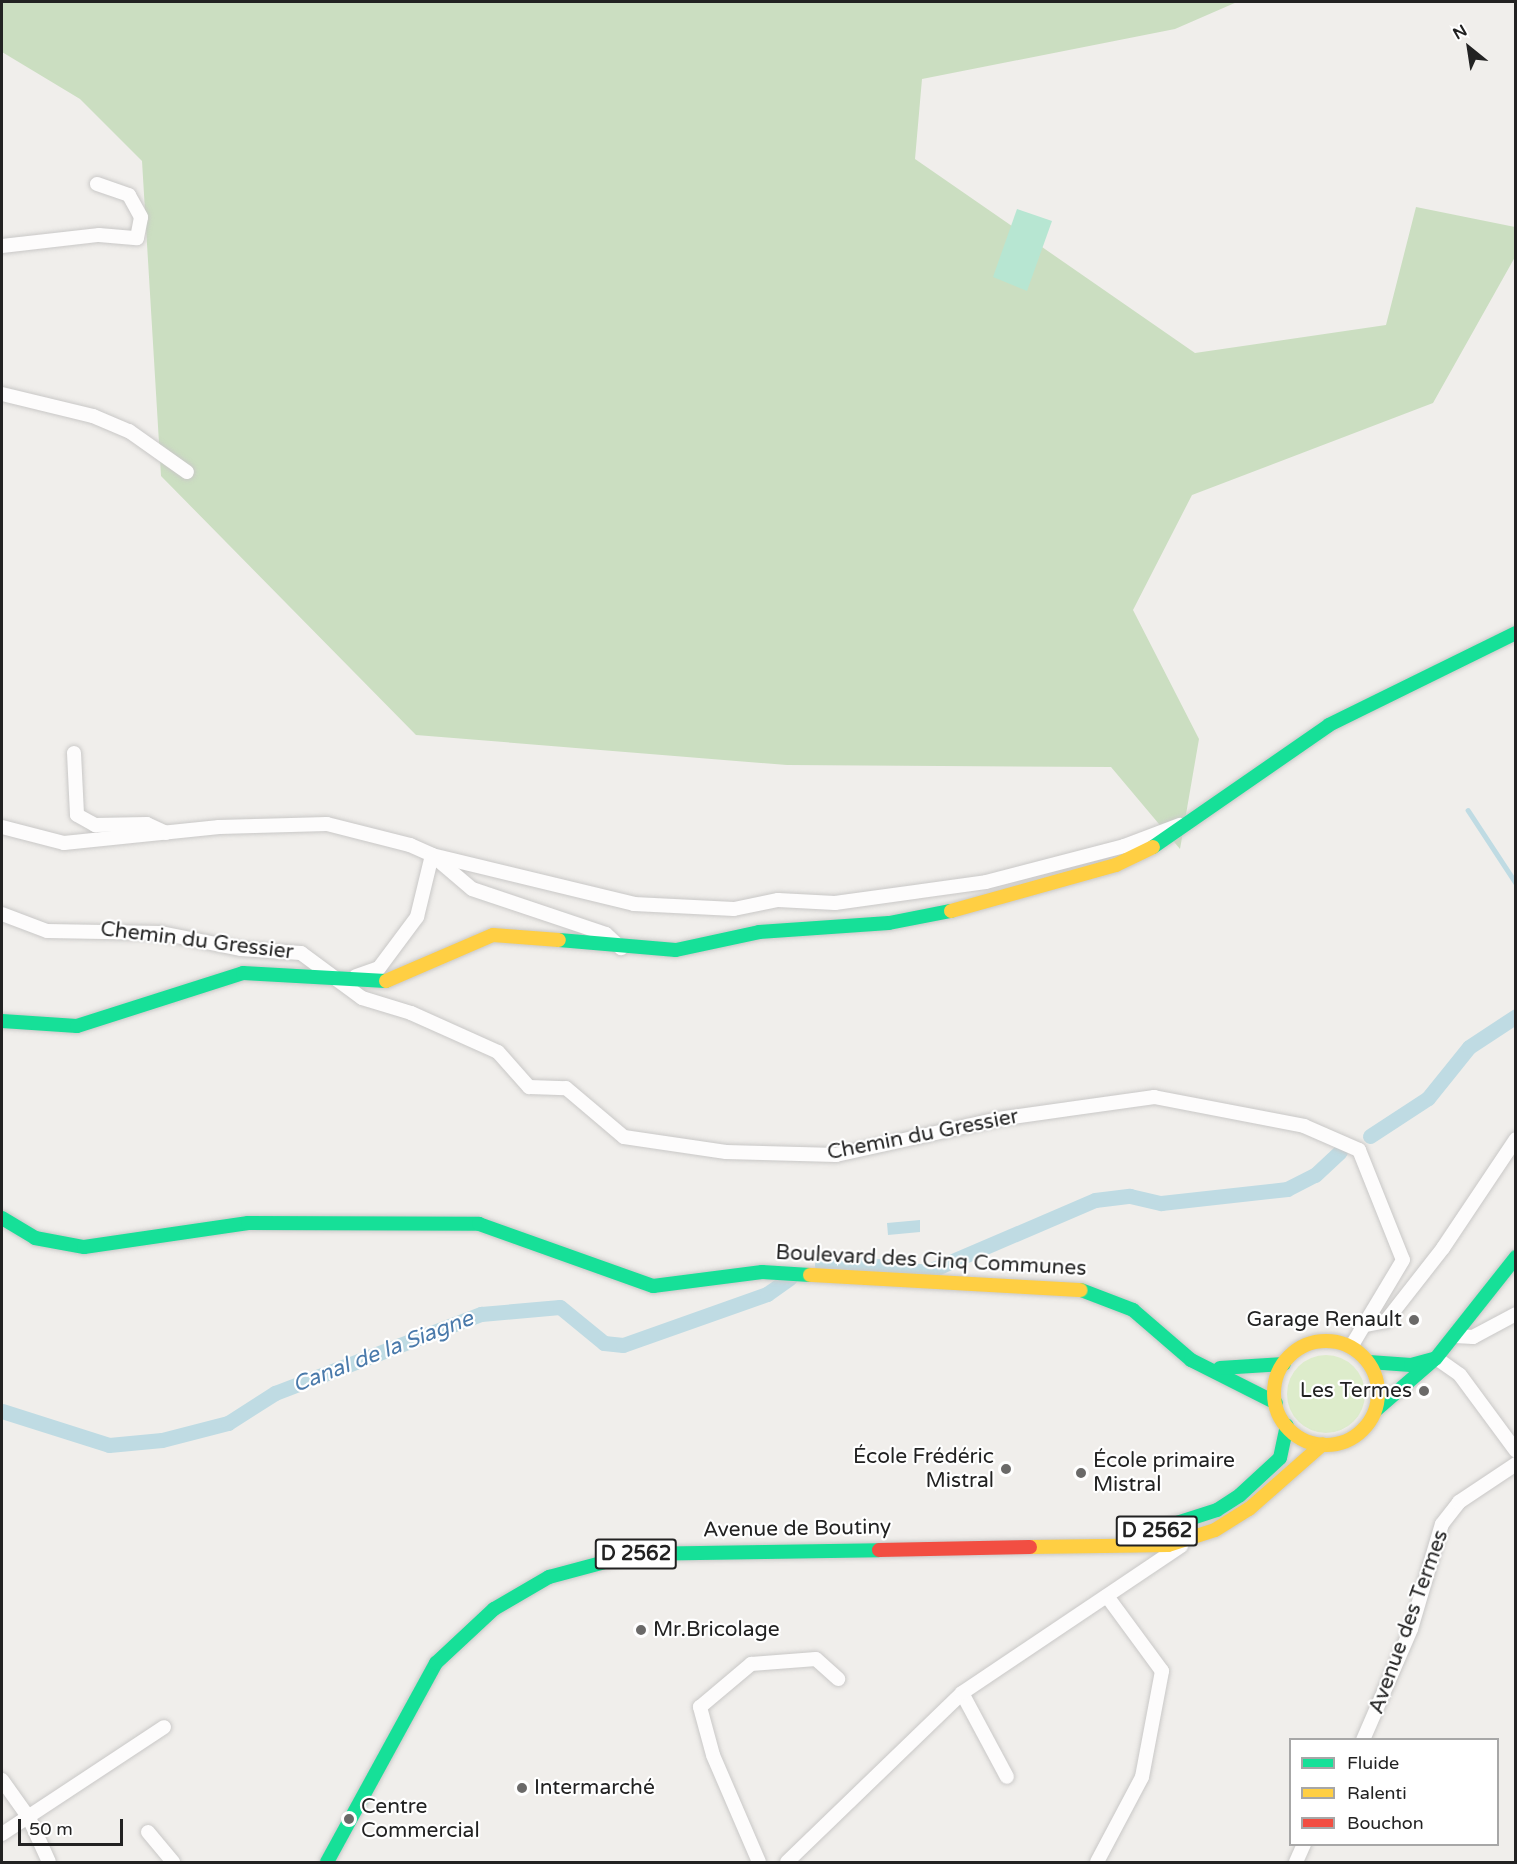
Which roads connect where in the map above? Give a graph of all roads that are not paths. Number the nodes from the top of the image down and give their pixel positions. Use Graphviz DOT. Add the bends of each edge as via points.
graph roads {
  1 [pos="97,184"];
  2 [pos="2,246"];
  3 [pos="2,394"];
  4 [pos="187,472"];
  5 [pos="1515,633"];
  6 [pos="75,753"];
  7 [pos="1195,819"];
  8 [pos="2,827"];
  9 [pos="168,834"];
  10 [pos="432,855"];
  11 [pos="2,914"];
  12 [pos="622,950"];
  13 [pos="331,977"];
  14 [pos="348,979"];
  15 [pos="2,1021"];
  16 [pos="1515,1138"];
  17 [pos="2,1218"];
  18 [pos="1515,1257"];
  19 [pos="1515,1314"];
  20 [pos="1361,1326"];
  21 [pos="1455,1336"];
  22 [pos="1351,1347"];
  23 [pos="1436,1359"];
  24 [pos="1369,1362"];
  25 [pos="1284,1364"];
  26 [pos="1206,1367"];
  27 [pos="1276,1403"];
  28 [pos="1376,1410"];
  29 [pos="1287,1426"];
  30 [pos="1323,1444"];
  31 [pos="1515,1451"];
  32 [pos="1515,1464"];
  33 [pos="1216,1510"];
  34 [pos="1215,1530"];
  35 [pos="1096,1545"];
  36 [pos="1168,1545"];
  37 [pos="1155,1561"];
  38 [pos="1107,1596"];
  39 [pos="838,1679"];
  40 [pos="962,1693"];
  41 [pos="164,1727"];
  42 [pos="1364,1738"];
  43 [pos="1007,1777"];
  44 [pos="2,1780"];
  45 [pos="29,1818"];
  46 [pos="148,1832"];
  47 [pos="2,1834"];
  48 [pos="1304,1846"];
  49 [pos="49,1863"];
  50 [pos="173,1863"];
  51 [pos="327,1863"];
  52 [pos="759,1863"];
  53 [pos="787,1863"];
  54 [pos="1097,1863"];
  55 [pos="1296,1863"];
  1 -- 2 [label="street" via="129,195 141,217 137,238 99,235"];
  3 -- 4 [label="street" via="93,416 129,431"];
  5 -- 7 [label="main road" via="1329,725"];
  6 -- 9 [label="street" via="77,815 95,825 147,824"];
  7 -- 10 [label="street" via="1124,846 986,882 835,903 778,900 734,909 634,904"];
  7 -- 12 [label="main road" via="1116,865 939,916 759,932 676,950"];
  8 -- 9 [label="street" via="64,843"];
  9 -- 10 [label="street" via="327,824"];
  10 -- 12 [label="street" via="472,889 606,934"];
  10 -- 14 [label="street" via="409,930 379,968"];
  11 -- 13 [label="street, Chemin du Gressier" via="47,931 161,933 241,949 301,953 315,958"];
  12 -- 14 [label="main road" via="549,936 493,935 387,981"];
  13 -- 14 [label="main road"];
  13 -- 15 [label="main road" via="243,973 77,1026"];
  13 -- 20 [label="street, Chemin du Gressier" via="362,998 411,1013 498,1052 529,1087 566,1088 624,1137 726,1152 836,1155 998,1119 1154,1097 1304,1126 1359,1150 1398,1238 1403,1260"];
  16 -- 20 [label="street" via="1443,1248 1386,1321"];
  17 -- 26 [label="main road, Boulevard des Cinq Communes" via="35,1238 84,1247 248,1223 479,1224 654,1286 762,1272 1094,1291 1133,1310"];
  18 -- 21 [label="main road"];
  19 -- 21 [label="street" via="1473,1336"];
  20 -- 22 [label="street, Chemin du Gressier"];
  21 -- 23 [label="main road"];
  22 -- 24 [label="main road"];
  22 -- 25 [label="main road" via="1321,1341"];
  23 -- 24 [label="main road" via="1411,1365"];
  23 -- 28 [label="main road"];
  23 -- 31 [label="street" via="1460,1375"];
  24 -- 28 [label="main road" via="1378,1393"];
  25 -- 26 [label="main road"];
  25 -- 27 [label="main road"];
  26 -- 27 [label="main road, Boulevard des Cinq Communes"];
  27 -- 29 [label="main road"];
  28 -- 30 [label="main road" via="1358,1434"];
  29 -- 30 [label="main road"];
  29 -- 33 [label="main road, Avenue de Boutiny / D 2562" via="1280,1458 1269,1472"];
  30 -- 34 [label="main road, Avenue de Boutiny / D 2562" via="1249,1509"];
  32 -- 42 [label="street, Avenue des Termes" via="1459,1502 1442,1524 1411,1629"];
  33 -- 35 [label="main road, Avenue de Boutiny / D 2562" via="1154,1532"];
  33 -- 36 [label="street" via="1177,1533"];
  34 -- 36 [label="main road, Avenue de Boutiny / D 2562"];
  34 -- 37 [label="street"];
  35 -- 36 [label="main road, Avenue de Boutiny / D 2562"];
  35 -- 51 [label="main road, Avenue de Boutiny / D 2562" via="635,1554 549,1577 494,1609 436,1663"];
  36 -- 37 [label="street"];
  37 -- 38 [label="street"];
  38 -- 40 [label="street"];
  38 -- 54 [label="street" via="1162,1671 1142,1777"];
  39 -- 52 [label="street" via="816,1659 751,1664 700,1707 713,1755"];
  40 -- 43 [label="street"];
  40 -- 53 [label="street"];
  41 -- 45 [label="street"];
  44 -- 45 [label="street"];
  45 -- 47 [label="street"];
  45 -- 49 [label="street"];
  46 -- 50 [label="street"];
  48 -- 55 [label="street"];
}
